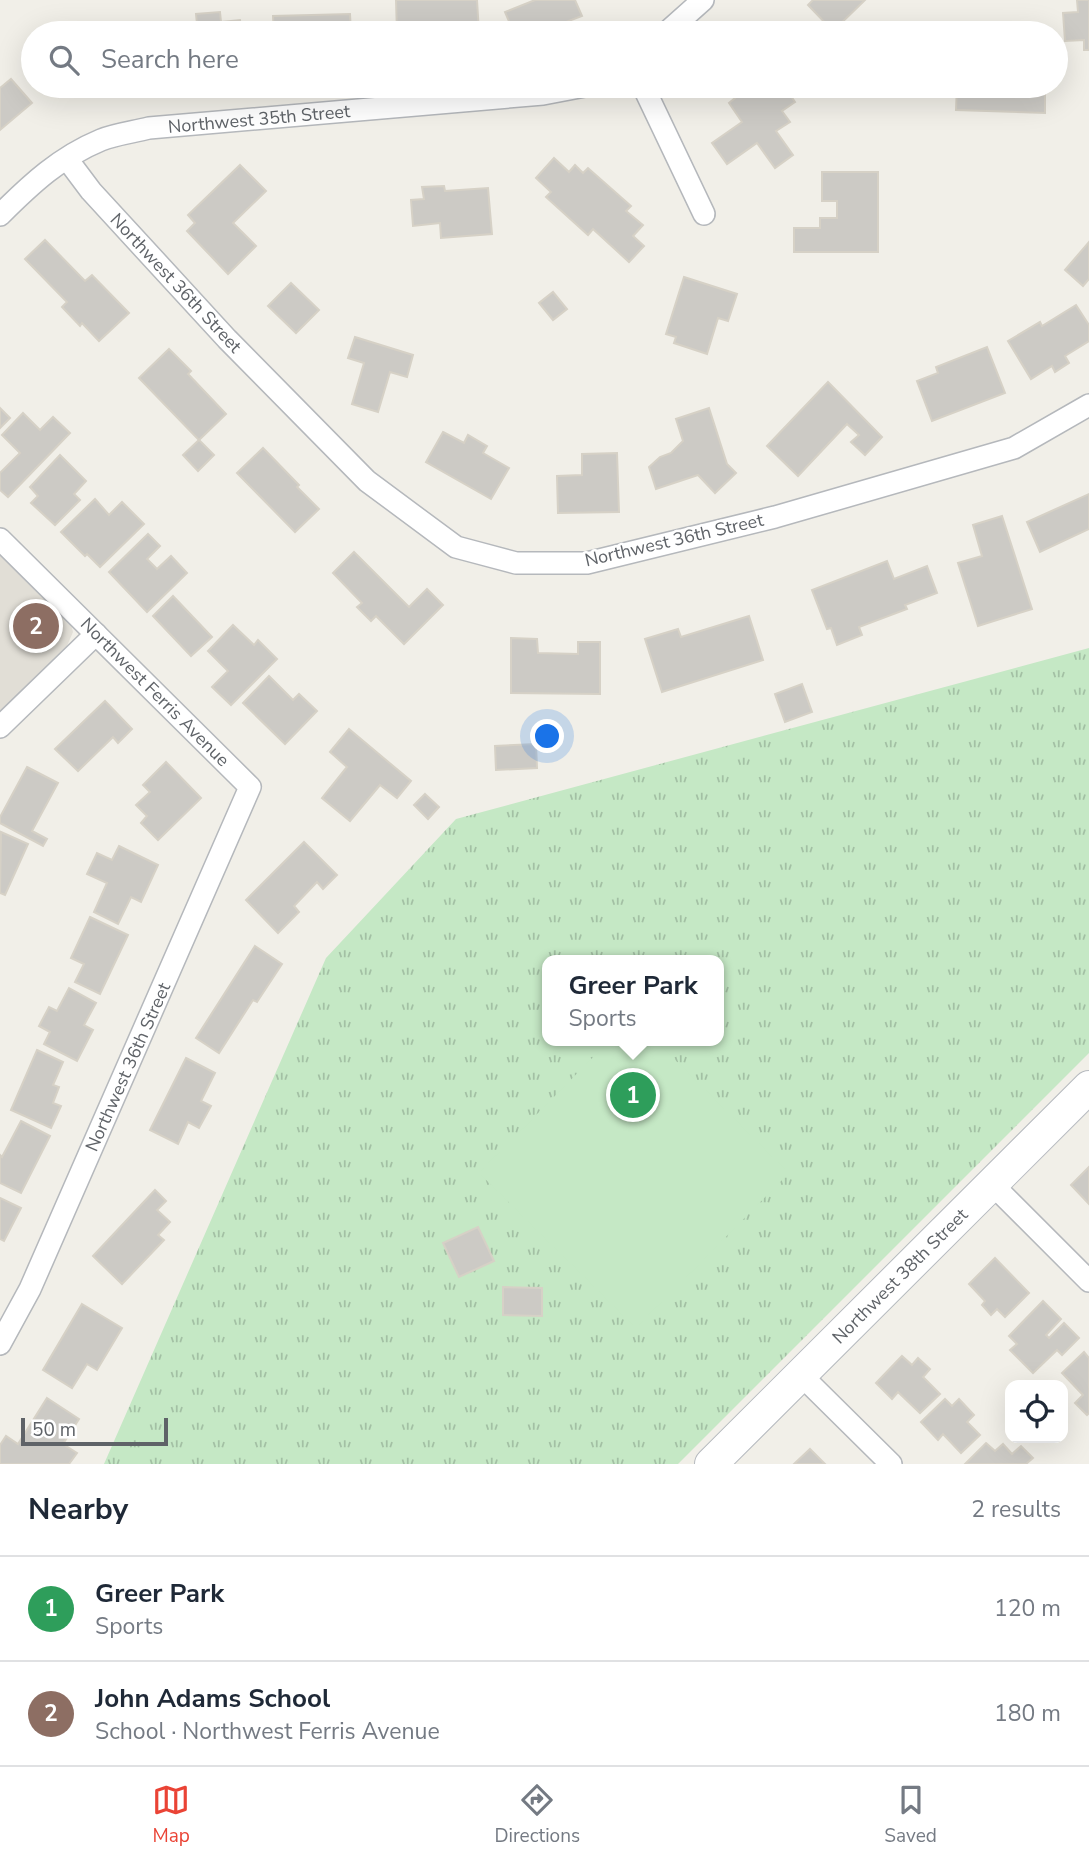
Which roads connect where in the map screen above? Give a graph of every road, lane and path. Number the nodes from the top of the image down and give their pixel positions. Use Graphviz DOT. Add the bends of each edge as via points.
graph roads {
  1 [pos="703,0"];
  2 [pos="679,21"];
  3 [pos="497,98"];
  4 [pos="649,98"];
  5 [pos="66,159"];
  6 [pos="704,214"];
  7 [pos="0,215"];
  8 [pos="1089,405"];
  9 [pos="0,539"];
  10 [pos="96,634"];
  11 [pos="0,727"];
  12 [pos="250,787"];
  13 [pos="1089,1087"];
  14 [pos="992,1184"];
  15 [pos="1089,1281"];
  16 [pos="0,1344"];
  17 [pos="801,1374"];
  18 [pos="711,1464"];
  19 [pos="891,1464"];
  1 -- 2 [label="street"];
  3 -- 5 [label="street, Northwest 35th Street" via="149,128 103,139"];
  4 -- 6 [label="street"];
  5 -- 7 [label="street, Northwest 35th Street" via="39,176"];
  5 -- 8 [label="street, Northwest 36th Street" via="227,339 367,481 456,547 516,562 587,563 775,517 1014,448"];
  9 -- 10 [label="street, Northwest Ferris Avenue"];
  10 -- 11 [label="street"];
  10 -- 12 [label="street, Northwest Ferris Avenue"];
  12 -- 16 [label="street, Northwest 36th Street" via="30,1289"];
  13 -- 14 [label="main road, Northwest 38th Street"];
  14 -- 15 [label="street"];
  14 -- 17 [label="main road, Northwest 38th Street"];
  17 -- 18 [label="main road, Northwest 38th Street"];
  17 -- 19 [label="street"];
}
